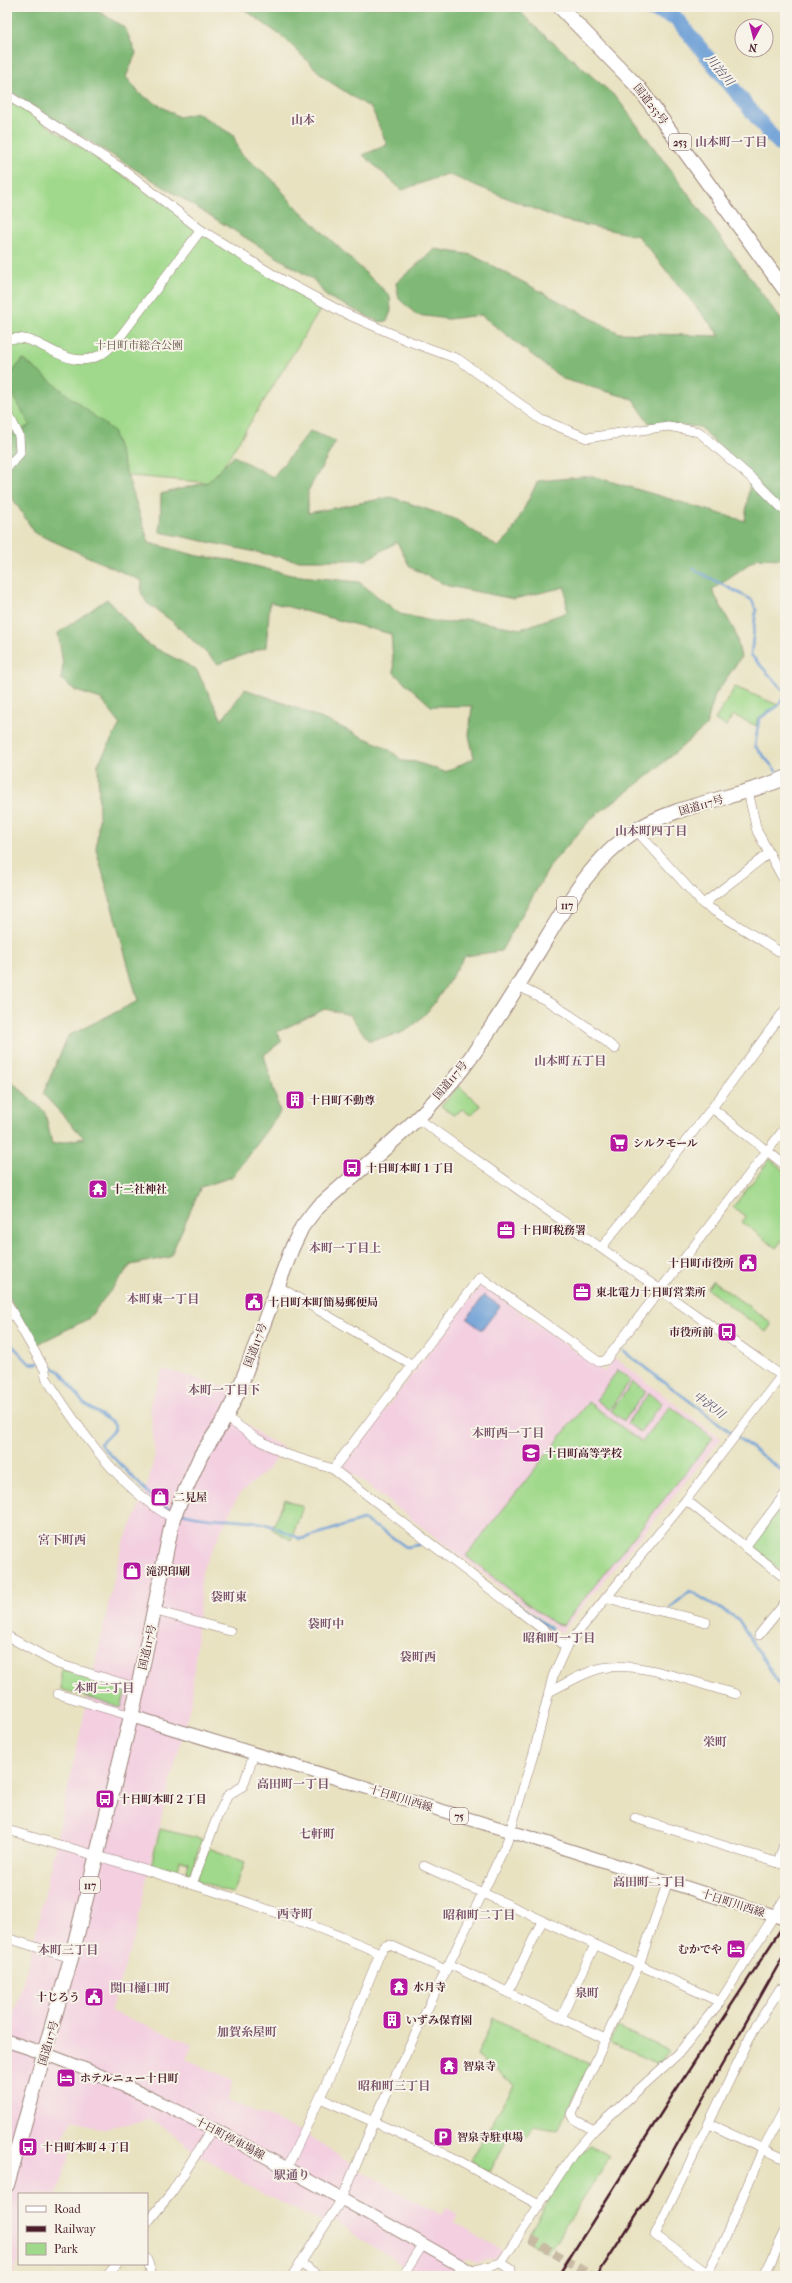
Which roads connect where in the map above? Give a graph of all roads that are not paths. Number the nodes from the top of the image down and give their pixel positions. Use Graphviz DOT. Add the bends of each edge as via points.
graph roads {
  1 [pos="560,7"];
  2 [pos="7,95"];
  3 [pos="201,230"];
  4 [pos="785,290"];
  5 [pos="7,340"];
  6 [pos="7,411"];
  7 [pos="7,468"];
  8 [pos="785,511"];
  9 [pos="785,778"];
  10 [pos="748,791"];
  11 [pos="636,830"];
  12 [pos="769,853"];
  13 [pos="785,882"];
  14 [pos="703,904"];
  15 [pos="785,955"];
  16 [pos="518,986"];
  17 [pos="785,1010"];
  18 [pos="615,1049"];
  19 [pos="712,1108"];
  20 [pos="417,1118"];
  21 [pos="785,1128"];
  22 [pos="767,1151"];
  23 [pos="785,1165"];
  24 [pos="601,1248"];
  25 [pos="276,1285"];
  26 [pos="660,1290"];
  27 [pos="7,1303"];
  28 [pos="413,1366"];
  29 [pos="784,1375"];
  30 [pos="226,1417"];
  31 [pos="333,1469"];
  32 [pos="785,1494"];
  33 [pos="686,1500"];
  34 [pos="173,1518"];
  35 [pos="745,1547"];
  36 [pos="785,1578"];
  37 [pos="606,1597"];
  38 [pos="785,1603"];
  39 [pos="156,1611"];
  40 [pos="706,1622"];
  41 [pos="230,1632"];
  42 [pos="759,1635"];
  43 [pos="7,1636"];
  44 [pos="566,1647"];
  45 [pos="138,1688"];
  46 [pos="549,1692"];
  47 [pos="58,1694"];
  48 [pos="736,1694"];
  49 [pos="132,1716"];
  50 [pos="254,1754"];
  51 [pos="635,1818"];
  52 [pos="7,1830"];
  53 [pos="511,1832"];
  54 [pos="785,1841"];
  55 [pos="97,1856"];
  56 [pos="781,1864"];
  57 [pos="424,1866"];
  58 [pos="668,1881"];
  59 [pos="192,1884"];
  60 [pos="482,1893"];
  61 [pos="785,1898"];
  62 [pos="780,1917"];
  63 [pos="542,1921"];
  64 [pos="7,1938"];
  65 [pos="595,1945"];
  66 [pos="380,1953"];
  67 [pos="72,1958"];
  68 [pos="639,1965"];
  69 [pos="447,1967"];
  70 [pos="785,1990"];
  71 [pos="508,1992"];
  72 [pos="720,2002"];
  73 [pos="561,2018"];
  74 [pos="605,2040"];
  75 [pos="7,2041"];
  76 [pos="45,2053"];
  77 [pos="320,2098"];
  78 [pos="785,2108"];
  79 [pos="374,2121"];
  80 [pos="709,2124"];
  81 [pos="212,2129"];
  82 [pos="594,2130"];
  83 [pos="763,2149"];
  84 [pos="785,2159"];
  85 [pos="287,2168"];
  86 [pos="7,2185"];
  87 [pos="342,2199"];
  88 [pos="539,2205"];
  89 [pos="148,2222"];
  90 [pos="785,2232"];
  91 [pos="423,2244"];
  92 [pos="782,2247"];
  93 [pos="148,2263"];
  94 [pos="300,2263"];
  95 [pos="501,2263"];
  96 [pos="116,2265"];
  97 [pos="470,2274"];
  98 [pos="708,2275"];
  99 [pos="107,2276"];
  100 [pos="152,2276"];
  101 [pos="292,2276"];
  102 [pos="319,2276"];
  103 [pos="404,2276"];
  104 [pos="508,2276"];
  105 [pos="764,2276"];
  1 -- 4 [label="highway, 国道253号 / 253" via="639,88"];
  2 -- 3 [label="street" via="124,170"];
  3 -- 5 [label="street" via="117,341 101,355 85,360 70,359 55,354 31,340 14,337"];
  3 -- 8 [label="street" via="277,277 342,312 458,359 542,420 558,428 587,438 668,426 699,432 755,480"];
  6 -- 7 [label="street" via="19,436 20,453"];
  9 -- 10 [label="highway, 国道117号 / 117"];
  10 -- 11 [label="highway, 国道117号 / 117" via="671,814"];
  10 -- 12 [label="street" via="757,830"];
  11 -- 14 [label="street"];
  11 -- 16 [label="highway, 国道117号 / 117" via="606,855 578,887"];
  12 -- 13 [label="street"];
  12 -- 14 [label="street"];
  14 -- 15 [label="street"];
  16 -- 18 [label="street" via="584,1023"];
  16 -- 20 [label="highway, 国道117号 / 117" via="462,1068"];
  17 -- 19 [label="street"];
  19 -- 22 [label="street"];
  19 -- 24 [label="street"];
  20 -- 24 [label="street"];
  20 -- 25 [label="highway, 国道117号 / 117" via="315,1210 300,1232"];
  21 -- 22 [label="street"];
  22 -- 23 [label="street"];
  22 -- 26 [label="street"];
  24 -- 26 [label="street"];
  25 -- 28 [label="street"];
  25 -- 30 [label="highway, 国道117号 / 117" via="238,1392"];
  26 -- 28 [label="street" via="606,1360 599,1362 480,1277"];
  26 -- 29 [label="street"];
  27 -- 34 [label="street" via="45,1370 46,1378 88,1441 137,1493"];
  28 -- 31 [label="street"];
  29 -- 33 [label="street"];
  30 -- 31 [label="street" via="254,1437 285,1454"];
  30 -- 34 [label="highway, 国道117号 / 117" via="201,1455"];
  31 -- 44 [label="street"];
  32 -- 35 [label="street"];
  33 -- 35 [label="street"];
  33 -- 37 [label="street"];
  34 -- 39 [label="highway, 国道117号 / 117"];
  35 -- 36 [label="street"];
  37 -- 40 [label="street" via="632,1606 660,1610"];
  37 -- 44 [label="street"];
  38 -- 42 [label="street"];
  39 -- 41 [label="street"];
  39 -- 45 [label="highway, 国道117号 / 117"];
  43 -- 45 [label="street" via="58,1664"];
  44 -- 46 [label="street"];
  45 -- 49 [label="highway, 国道117号 / 117"];
  46 -- 48 [label="street" via="600,1668 614,1666 647,1669"];
  46 -- 53 [label="street"];
  47 -- 49 [label="street"];
  49 -- 50 [label="main road, 十日町川西線 / 75"];
  49 -- 55 [label="highway, 国道117号 / 117"];
  50 -- 53 [label="main road, 十日町川西線 / 75"];
  50 -- 59 [label="street" via="243,1786 228,1795 218,1815"];
  51 -- 56 [label="street"];
  52 -- 55 [label="street"];
  53 -- 58 [label="main road, 十日町川西線 / 75"];
  53 -- 60 [label="street"];
  54 -- 56 [label="street"];
  55 -- 59 [label="street"];
  55 -- 67 [label="highway, 国道117号 / 117"];
  57 -- 60 [label="street"];
  58 -- 62 [label="main road, 十日町川西線 / 75"];
  58 -- 68 [label="street"];
  59 -- 66 [label="street" via="336,1934"];
  60 -- 63 [label="street"];
  60 -- 69 [label="street"];
  61 -- 62 [label="street"];
  62 -- 72 [label="street"];
  63 -- 65 [label="street"];
  63 -- 71 [label="street"];
  64 -- 67 [label="street"];
  65 -- 68 [label="street"];
  65 -- 73 [label="street"];
  66 -- 69 [label="street" via="385,1946 390,1945"];
  66 -- 77 [label="street"];
  67 -- 76 [label="highway, 国道117号 / 117"];
  68 -- 72 [label="street"];
  68 -- 74 [label="street"];
  69 -- 71 [label="street"];
  69 -- 79 [label="street"];
  70 -- 80 [label="street" via="780,1989 753,2031"];
  71 -- 73 [label="street"];
  72 -- 82 [label="street" via="678,2054"];
  73 -- 74 [label="street"];
  74 -- 82 [label="street" via="572,2114 575,2120"];
  75 -- 76 [label="main road, 十日町停車場線"];
  76 -- 81 [label="main road, 十日町停車場線" via="165,2104"];
  76 -- 86 [label="highway, 国道117号 / 117"];
  77 -- 79 [label="street"];
  77 -- 85 [label="street"];
  78 -- 83 [label="street"];
  79 -- 87 [label="street"];
  79 -- 88 [label="street" via="450,2156"];
  80 -- 83 [label="street"];
  80 -- 98 [label="street" via="655,2235"];
  81 -- 85 [label="main road, 十日町停車場線"];
  81 -- 89 [label="street" via="172,2192"];
  82 -- 88 [label="street" via="573,2154"];
  83 -- 84 [label="street"];
  83 -- 98 [label="street"];
  85 -- 87 [label="main road, 十日町停車場線"];
  87 -- 91 [label="main road, 十日町停車場線"];
  87 -- 94 [label="street"];
  88 -- 95 [label="street"];
  90 -- 92 [label="street"];
  91 -- 97 [label="main road, 十日町停車場線"];
  91 -- 103 [label="street"];
  92 -- 105 [label="street"];
  93 -- 100 [label="street"];
  94 -- 101 [label="street"];
  94 -- 102 [label="street"];
  95 -- 97 [label="street"];
  95 -- 104 [label="street" via="510,2269"];
  96 -- 99 [label="street"];
}
